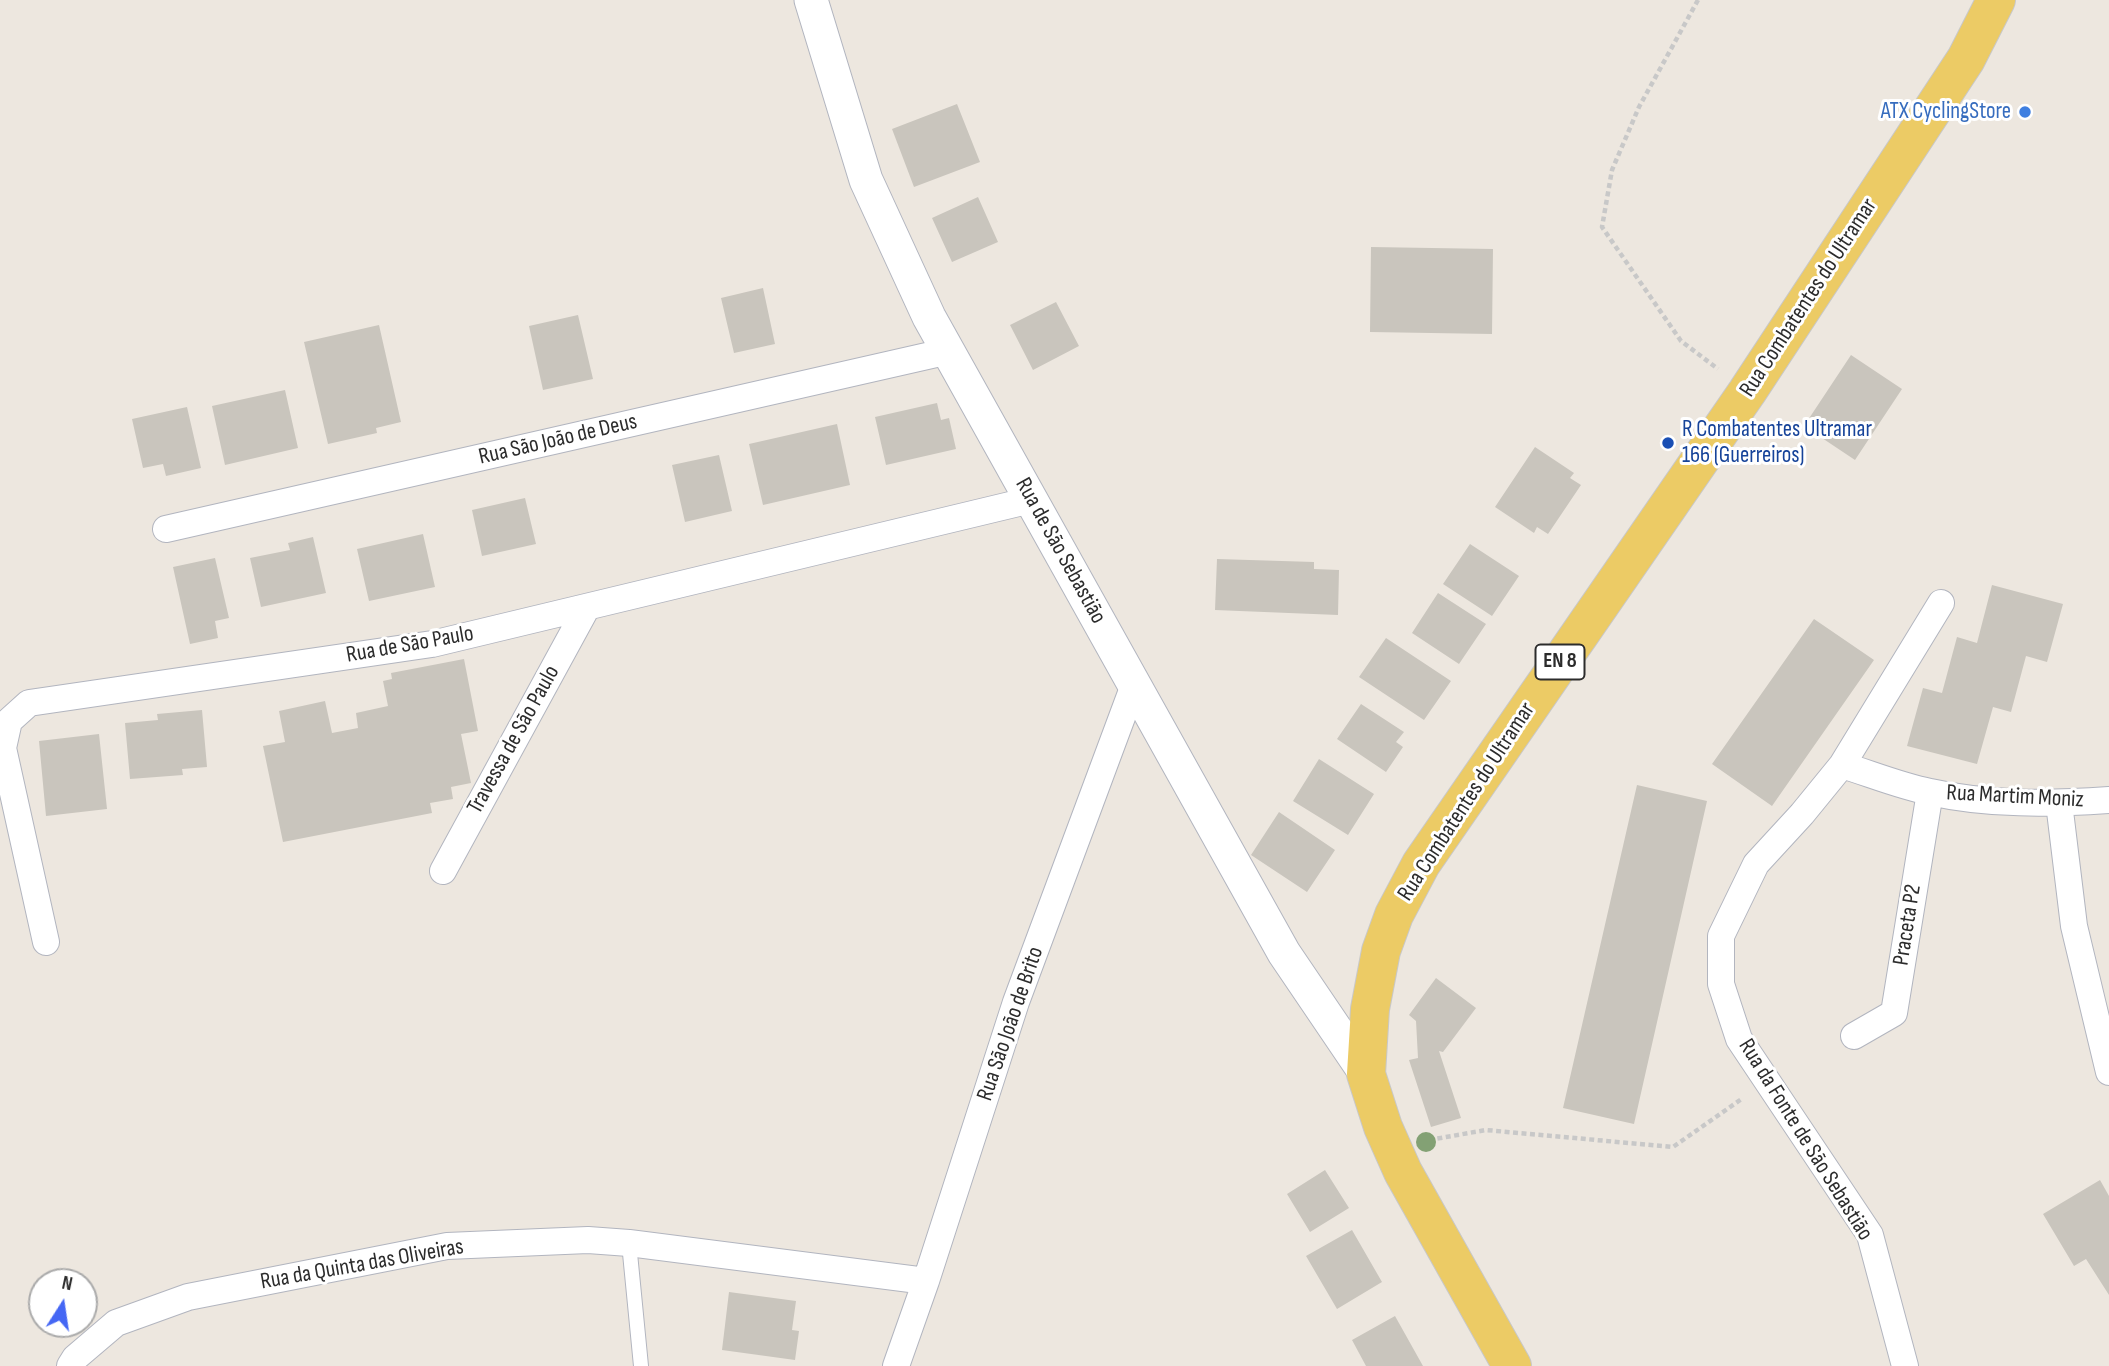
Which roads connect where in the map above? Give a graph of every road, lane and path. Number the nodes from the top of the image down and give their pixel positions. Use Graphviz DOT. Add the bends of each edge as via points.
graph roads {
  1 [pos="811,0"];
  2 [pos="1698,0"];
  3 [pos="1996,0"];
  4 [pos="949,351"];
  5 [pos="1747,392"];
  6 [pos="1031,500"];
  7 [pos="166,528"];
  8 [pos="1941,603"];
  9 [pos="586,609"];
  10 [pos="1134,685"];
  11 [pos="5,720"];
  12 [pos="1842,765"];
  13 [pos="1930,792"];
  14 [pos="2109,800"];
  15 [pos="2059,803"];
  16 [pos="443,871"];
  17 [pos="46,942"];
  18 [pos="1854,1036"];
  19 [pos="2109,1072"];
  20 [pos="1366,1074"];
  21 [pos="1767,1082"];
  22 [pos="1392,1146"];
  23 [pos="629,1243"];
  24 [pos="926,1281"];
  25 [pos="70,1366"];
  26 [pos="641,1366"];
  27 [pos="896,1366"];
  28 [pos="1512,1366"];
  29 [pos="1905,1366"];
  1 -- 4 [label="street, Rua de São Sebastião" via="866,180"];
  2 -- 5 [label="path" via="1612,170 1602,227 1681,341"];
  3 -- 5 [label="main road, Rua Combatentes do Ultramar / EN 8" via="1966,59"];
  4 -- 6 [label="street, Rua de São Sebastião"];
  4 -- 7 [label="street, Rua São João de Deus"];
  5 -- 20 [label="main road, Rua Combatentes do Ultramar / EN 8" via="1421,864 1381,951 1370,1009"];
  6 -- 9 [label="street, Rua de São Paulo"];
  6 -- 10 [label="street, Rua de São Sebastião"];
  8 -- 12 [label="street, Rua da Fonte de São Sebastião"];
  9 -- 11 [label="street, Rua de São Paulo" via="432,644 29,703"];
  9 -- 16 [label="street, Travessa de São Paulo"];
  10 -- 20 [label="street, Rua de São Sebastião" via="1284,953"];
  10 -- 24 [label="street, Rua São João de Brito" via="1016,1002"];
  11 -- 17 [label="street, Rua de São Paulo" via="4,748"];
  12 -- 13 [label="street, Rua Martim Moniz"];
  12 -- 21 [label="street, Rua da Fonte de São Sebastião" via="1756,864 1721,936 1721,984 1739,1038"];
  13 -- 15 [label="street, Rua Martim Moniz"];
  13 -- 18 [label="street, Praceta P2" via="1894,1013"];
  14 -- 15 [label="street, Rua Martim Moniz"];
  15 -- 19 [label="street" via="2074,926"];
  20 -- 22 [label="main road, Rua Combatentes do Ultramar / EN 8"];
  21 -- 22 [label="path" via="1673,1147 1486,1130"];
  21 -- 29 [label="street, Rua da Fonte de São Sebastião" via="1870,1235"];
  22 -- 28 [label="main road, Rua Combatentes do Ultramar / EN 8"];
  23 -- 24 [label="street, Rua da Quinta das Oliveiras"];
  23 -- 25 [label="street, Rua da Quinta das Oliveiras" via="589,1240 447,1246 188,1297 116,1323"];
  23 -- 26 [label="lane"];
  24 -- 27 [label="street, Rua São João de Brito"];
}
